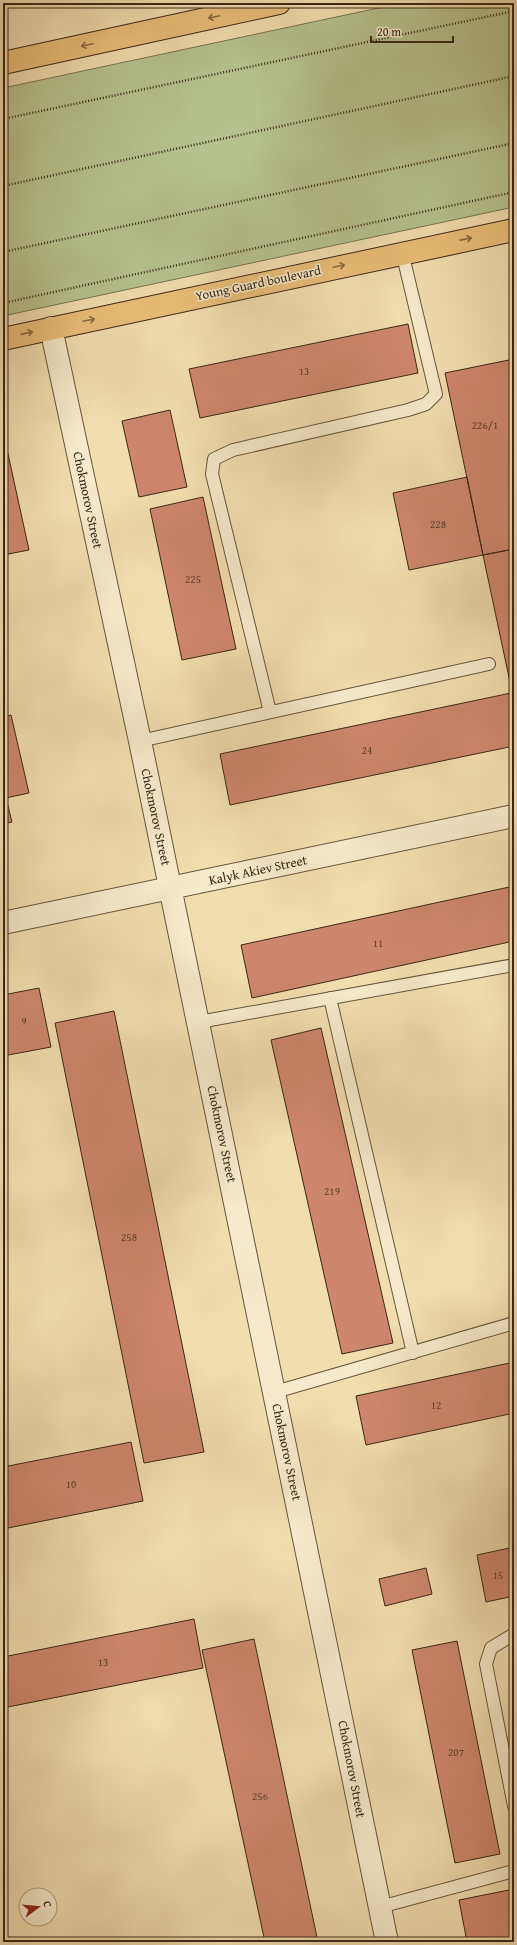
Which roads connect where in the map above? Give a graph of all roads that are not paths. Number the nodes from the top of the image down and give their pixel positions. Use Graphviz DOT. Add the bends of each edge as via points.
graph roads {
  1 [pos="279,3"];
  2 [pos="3,63"];
  3 [pos="514,230"];
  4 [pos="402,252"];
  5 [pos="51,328"];
  6 [pos="3,339"];
  7 [pos="489,664"];
  8 [pos="270,712"];
  9 [pos="140,741"];
  10 [pos="514,816"];
  11 [pos="171,888"];
  12 [pos="3,923"];
  13 [pos="514,965"];
  14 [pos="330,998"];
  15 [pos="199,1022"];
  16 [pos="514,1323"];
  17 [pos="412,1352"];
  18 [pos="275,1392"];
  19 [pos="514,1634"];
  20 [pos="514,1806"];
  21 [pos="514,1871"];
  22 [pos="380,1907"];
  23 [pos="387,1942"];
  1 -- 2 [label="main road, one-way"];
  4 -- 3 [label="main road, Young Guard boulevard, one-way"];
  5 -- 4 [label="main road, Young Guard boulevard, one-way"];
  4 -- 8 [label="lane" via="436,394 426,404 408,410 232,450 214,459 212,474"];
  6 -- 5 [label="main road, Young Guard boulevard, one-way"];
  5 -- 9 [label="street, Chokmorov Street"];
  7 -- 8 [label="lane"];
  8 -- 9 [label="lane"];
  9 -- 11 [label="street, Chokmorov Street"];
  10 -- 11 [label="street, Kalyk Akiev Street"];
  11 -- 12 [label="street, Kalyk Akiev Street"];
  11 -- 15 [label="street, Chokmorov Street"];
  13 -- 14 [label="lane"];
  14 -- 15 [label="lane"];
  14 -- 17 [label="lane"];
  15 -- 18 [label="street, Chokmorov Street"];
  16 -- 17 [label="lane"];
  17 -- 18 [label="lane"];
  18 -- 22 [label="street, Chokmorov Street"];
  19 -- 20 [label="lane" via="491,1648 486,1664"];
  21 -- 22 [label="lane"];
  22 -- 23 [label="street, Chokmorov Street"];
}
